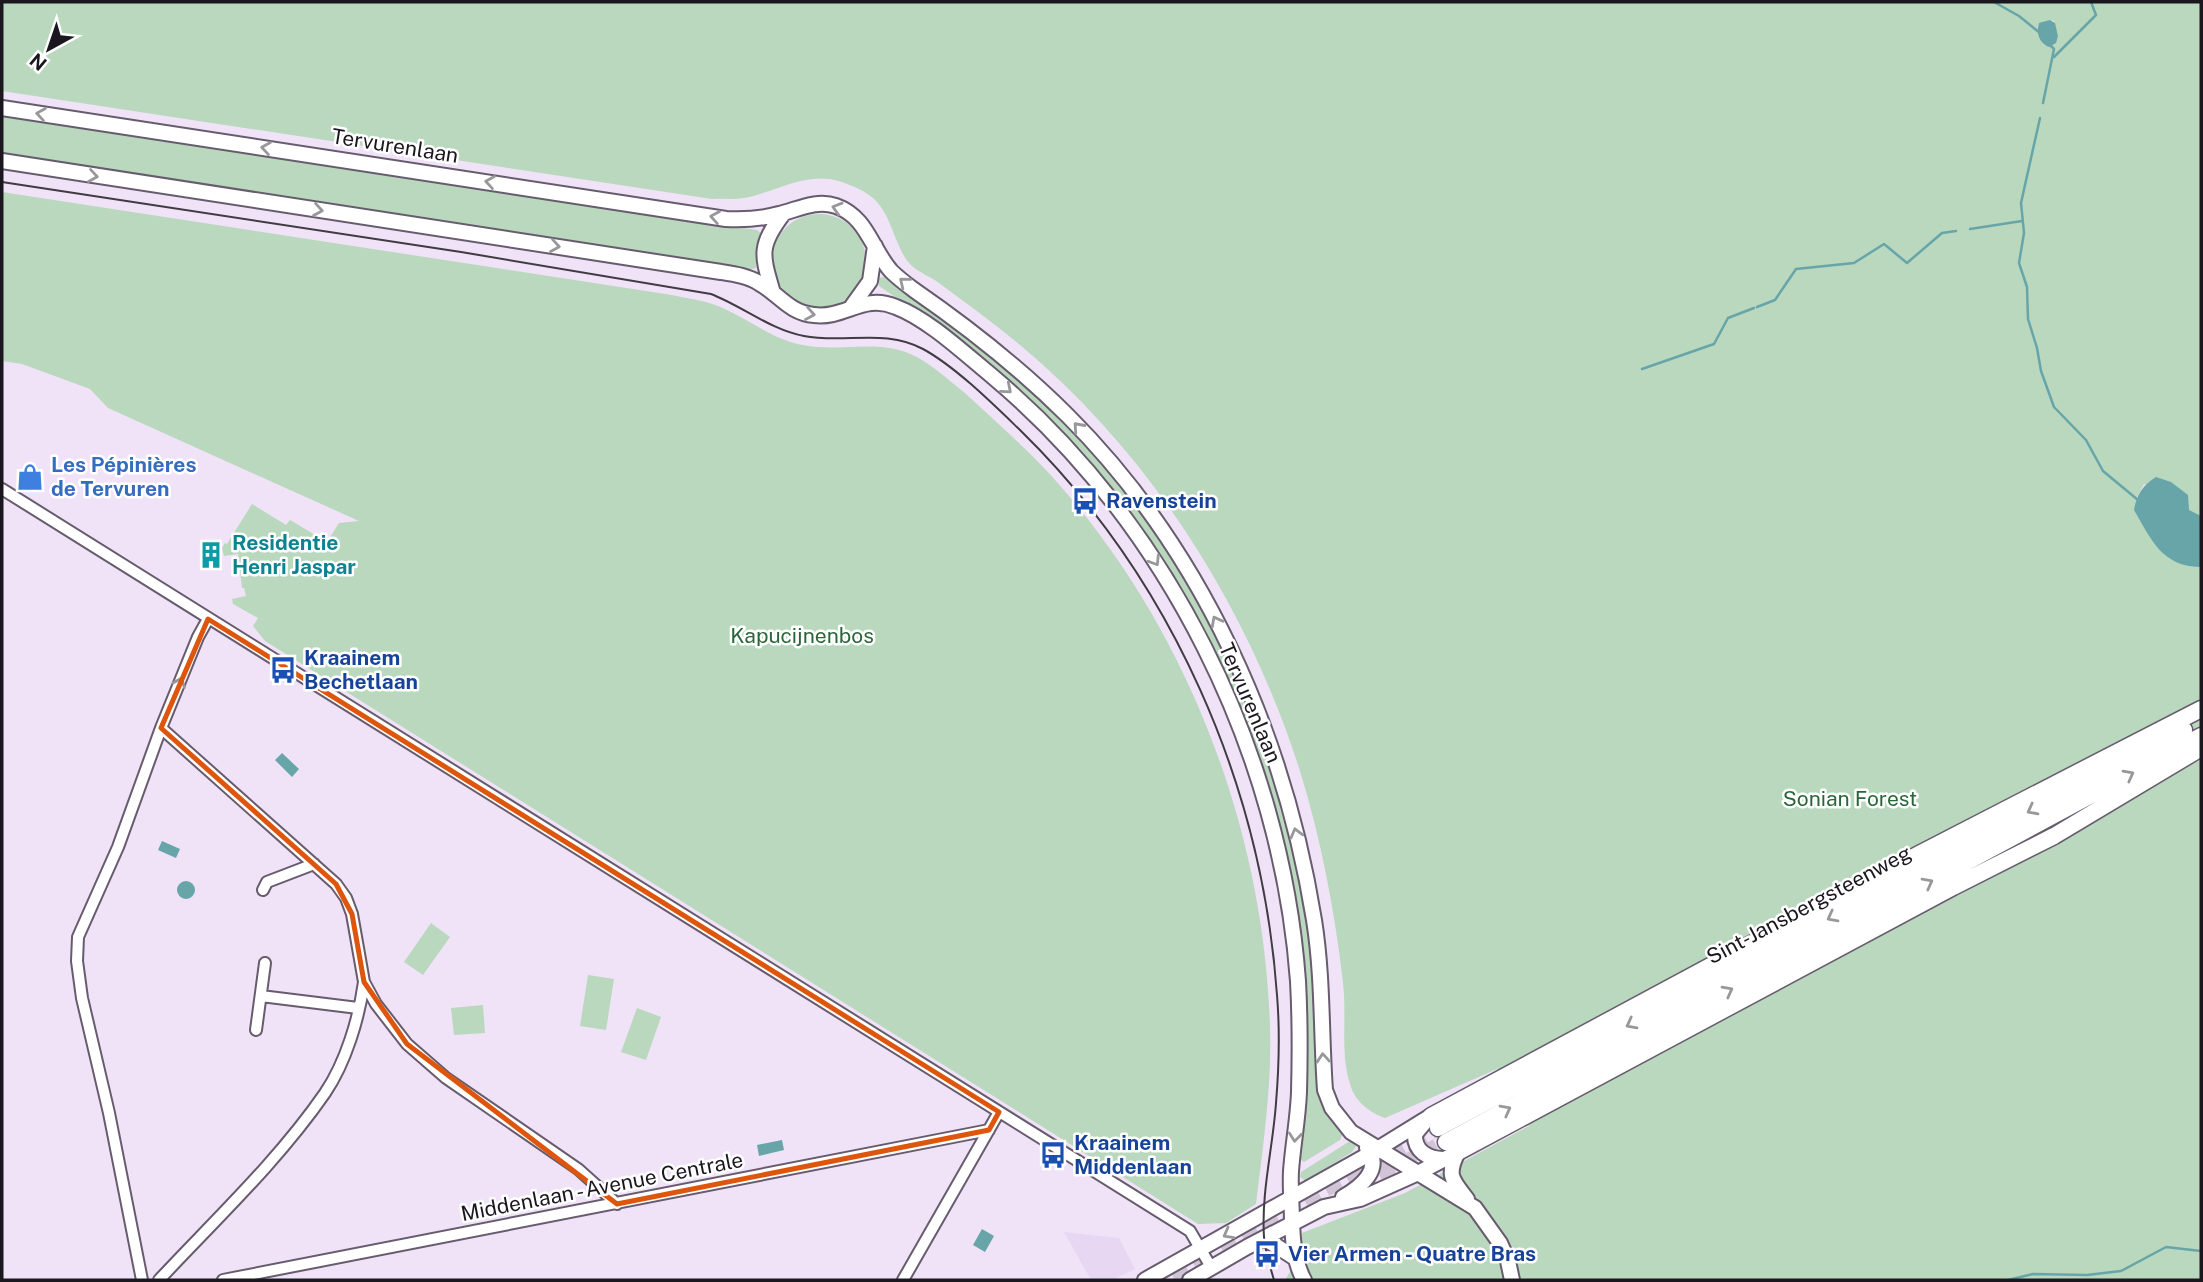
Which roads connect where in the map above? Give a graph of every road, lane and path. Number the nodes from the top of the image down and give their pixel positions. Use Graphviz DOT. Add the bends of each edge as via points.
graph roads {
  1 [pos="2,108"];
  2 [pos="2,161"];
  3 [pos="783,214"];
  4 [pos="875,246"];
  5 [pos="773,294"];
  6 [pos="851,307"];
  7 [pos="2,489"];
  8 [pos="208,619"];
  9 [pos="2201,709"];
  10 [pos="2201,721"];
  11 [pos="161,728"];
  12 [pos="2201,736"];
  13 [pos="2201,748"];
  14 [pos="314,864"];
  15 [pos="263,890"];
  16 [pos="265,963"];
  17 [pos="364,982"];
  18 [pos="261,996"];
  19 [pos="358,1008"];
  20 [pos="256,1030"];
  21 [pos="999,1112"];
  22 [pos="989,1130"];
  23 [pos="1443,1139"];
  24 [pos="1374,1151"];
  25 [pos="1418,1173"];
  26 [pos="1291,1198"];
  27 [pos="617,1204"];
  28 [pos="1324,1207"];
  29 [pos="1475,1208"];
  30 [pos="1292,1223"];
  31 [pos="1264,1238"];
  32 [pos="1201,1249"];
  33 [pos="1295,1258"];
  34 [pos="1211,1267"];
  35 [pos="142,1280"];
  36 [pos="159,1280"];
  37 [pos="223,1280"];
  38 [pos="903,1280"];
  39 [pos="1145,1280"];
  40 [pos="1190,1280"];
  41 [pos="1304,1280"];
  42 [pos="1512,1280"];
  3 -- 1 [label="main road, Tervurenlaan, one-way" via="726,219"];
  2 -- 5 [label="main road, Tervurenlaan, one-way" via="722,272 759,282"];
  4 -- 3 [label="main road, Tervurenlaan, one-way" via="860,220 832,205 815,204"];
  3 -- 5 [label="main road" via="763,252"];
  4 -- 6 [label="main road" via="870,281"];
  24 -- 4 [label="main road, Tervurenlaan, one-way" via="1337,1115 1325,1090 1314,923 1301,850 1255,703 1216,620 1160,528 1079,428 1030,380 892,272"];
  5 -- 6 [label="main road, Tervurenlaan, one-way" via="801,313 818,316"];
  6 -- 26 [label="main road, Tervurenlaan, one-way" via="883,302 899,308 954,345 1016,397 1118,508 1200,639 1260,784 1291,922 1299,1045"];
  7 -- 8 [label="street"];
  11 -- 8 [label="street, one-way"];
  8 -- 21 [label="street"];
  9 -- 23 [label="highway" via="1919,853"];
  10 -- 23 [label="highway, Sint-Jansbergsteenweg, one-way"];
  11 -- 14 [label="street"];
  11 -- 35 [label="street" via="77,949 82,998"];
  23 -- 12 [label="highway, Sint-Jansbergsteenweg, one-way"];
  13 -- 23 [label="highway" via="2054,836"];
  14 -- 15 [label="street" via="267,881"];
  14 -- 17 [label="street" via="346,898"];
  16 -- 18 [label="street"];
  17 -- 19 [label="street"];
  17 -- 27 [label="street" via="407,1044 446,1078 578,1169"];
  18 -- 19 [label="street"];
  18 -- 20 [label="street"];
  19 -- 36 [label="street" via="327,1091 274,1157"];
  21 -- 22 [label="street"];
  21 -- 32 [label="street" via="1190,1231"];
  22 -- 27 [label="street, Middenlaan - Avenue Centrale"];
  22 -- 38 [label="street"];
  23 -- 24 [label="main road"];
  23 -- 25 [label="main road"];
  23 -- 29 [label="main road" via="1455,1184"];
  24 -- 25 [label="main road"];
  24 -- 26 [label="main road"];
  24 -- 28 [label="main road" via="1365,1183"];
  25 -- 28 [label="main road" via="1360,1199"];
  25 -- 29 [label="main road"];
  26 -- 30 [label="main road, Tervurenlaan"];
  26 -- 32 [label="main road, one-way"];
  27 -- 37 [label="street, Middenlaan - Avenue Centrale"];
  28 -- 30 [label="main road"];
  29 -- 42 [label="main road" via="1500,1243"];
  30 -- 31 [label="main road"];
  30 -- 33 [label="main road, Tervurenlaan"];
  31 -- 33 [label="main road"];
  31 -- 34 [label="main road"];
  32 -- 34 [label="street"];
  32 -- 39 [label="main road"];
  33 -- 41 [label="main road, Tervurenlaan"];
  34 -- 40 [label="main road"];
}
